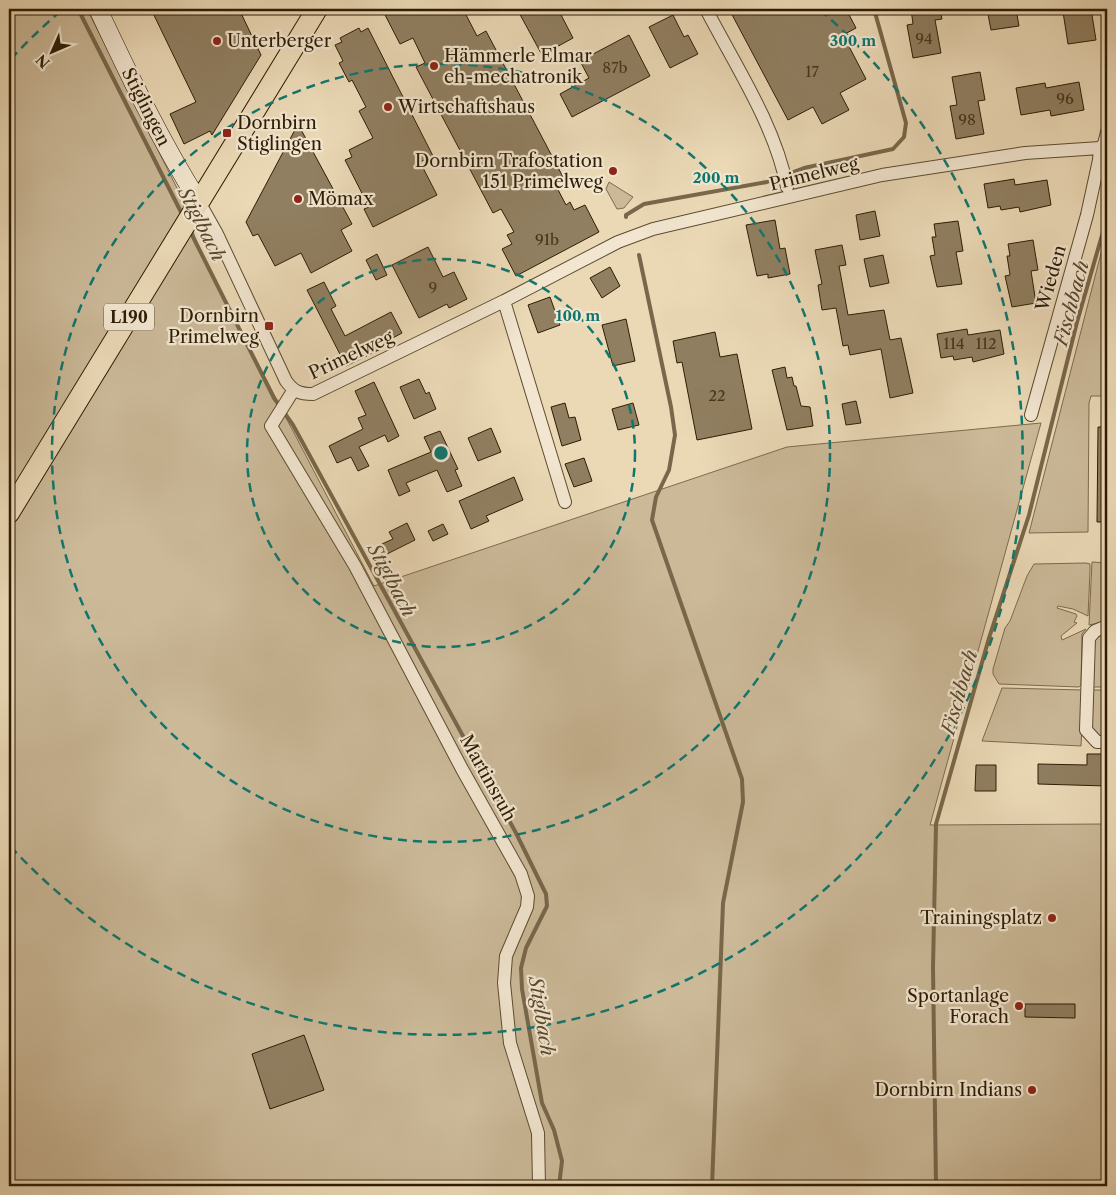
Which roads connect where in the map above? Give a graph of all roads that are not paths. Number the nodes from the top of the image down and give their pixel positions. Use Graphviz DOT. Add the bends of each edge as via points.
graph roads {
  1 [pos="98,9"];
  2 [pos="317,9"];
  3 [pos="706,9"];
  4 [pos="1107,132"];
  5 [pos="1100,148"];
  6 [pos="787,187"];
  7 [pos="197,206"];
  8 [pos="504,301"];
  9 [pos="290,396"];
  10 [pos="1031,415"];
  11 [pos="565,502"];
  12 [pos="9,513"];
  13 [pos="1107,626"];
  14 [pos="1107,742"];
  15 [pos="539,1186"];
  1 -- 7 [label="main road, Stiglingen"];
  2 -- 7 [label="main road, L190"];
  3 -- 6 [label="street, Primelweg" via="770,133"];
  4 -- 5 [label="street, Wieden"];
  5 -- 8 [label="street, Primelweg" via="1025,152 882,175 653,229 630,236"];
  5 -- 10 [label="street, Wieden" via="1087,215"];
  7 -- 9 [label="street, Primelweg" via="217,234"];
  7 -- 12 [label="main road, L190"];
  8 -- 9 [label="street, Primelweg" via="313,394"];
  8 -- 11 [label="street"];
  9 -- 15 [label="street, Martinsruh" via="271,426 354,566 521,874 528,896 527,908 506,956 504,983 510,1043 538,1134"];
  13 -- 14 [label="street" via="1089,638 1086,730 1096,742"];
}
